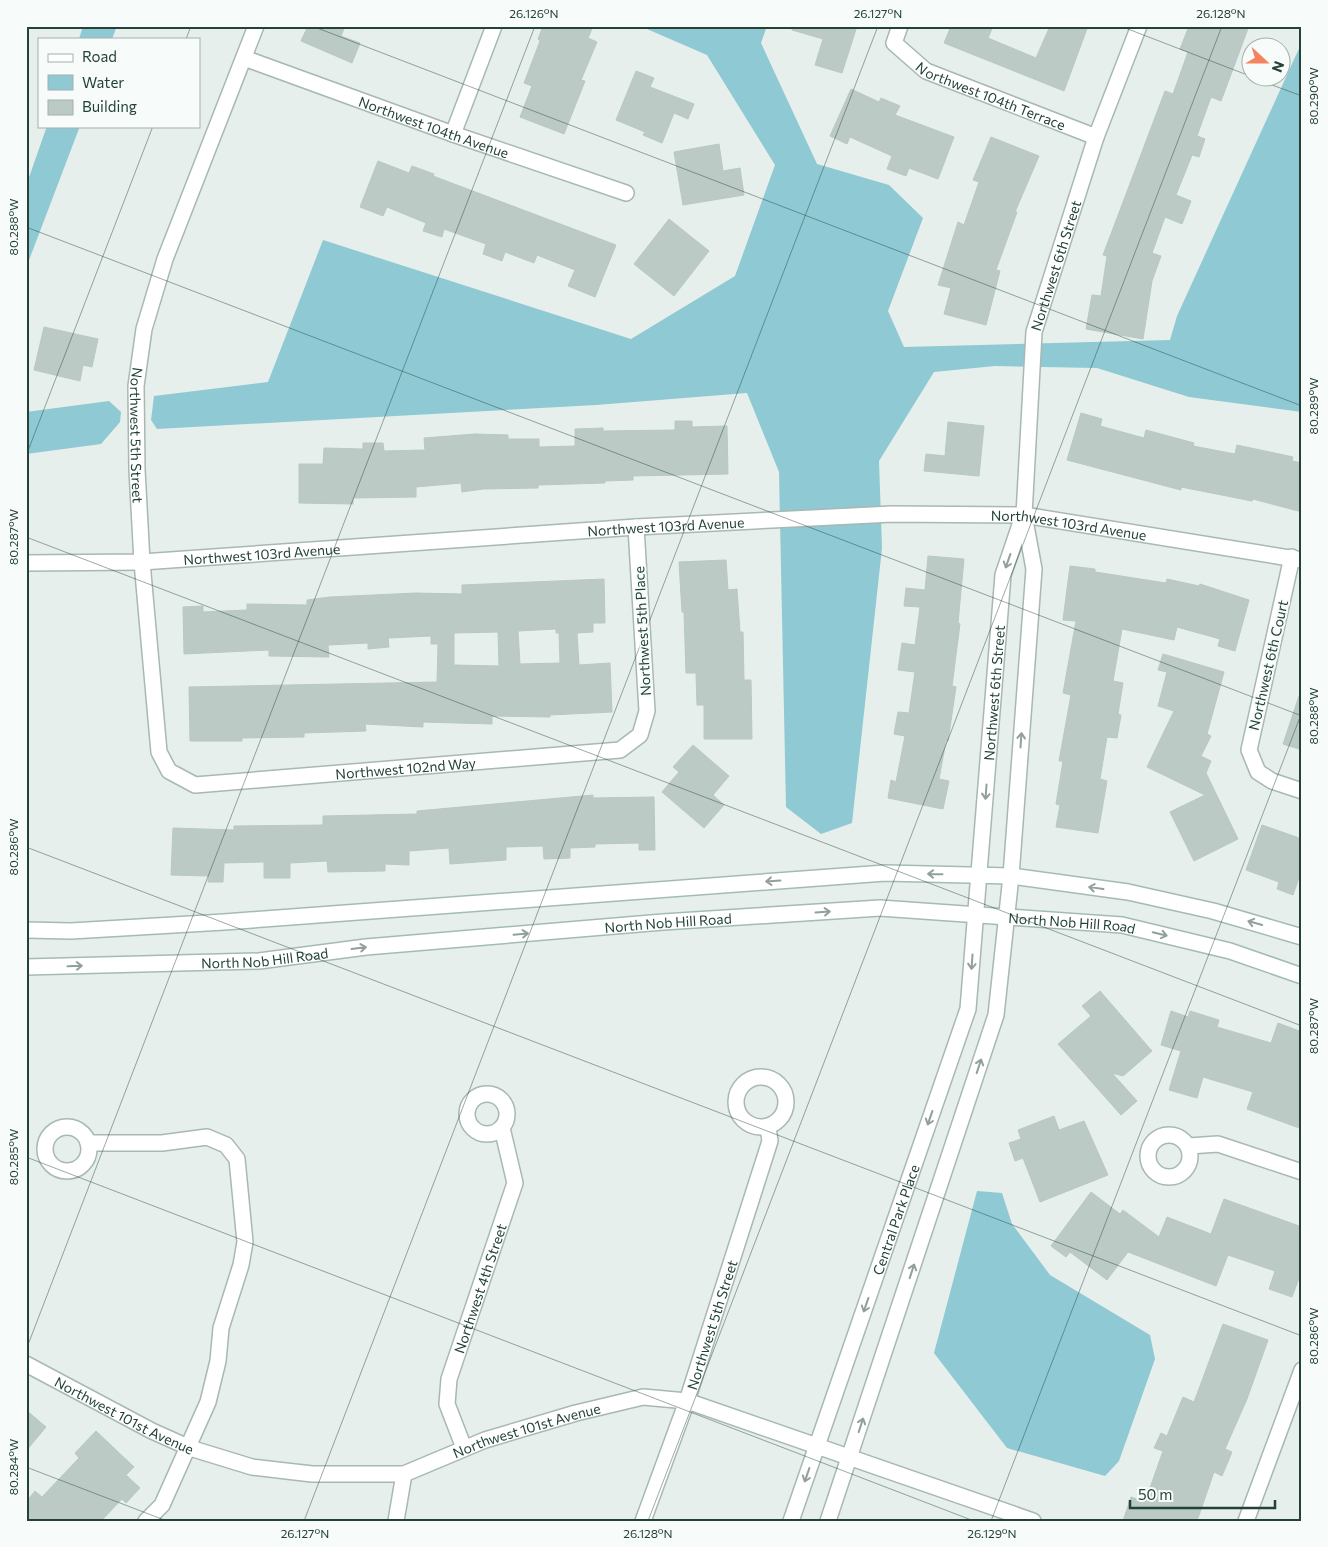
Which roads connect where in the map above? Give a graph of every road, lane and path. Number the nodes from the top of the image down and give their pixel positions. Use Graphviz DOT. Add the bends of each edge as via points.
graph roads {
  1 [pos="256,26"];
  2 [pos="494,26"];
  3 [pos="900,26"];
  4 [pos="1138,26"];
  5 [pos="244,58"];
  6 [pos="453,134"];
  7 [pos="1096,137"];
  8 [pos="626,193"];
  9 [pos="1024,515"];
  10 [pos="636,527"];
  11 [pos="1297,558"];
  12 [pos="142,562"];
  13 [pos="26,563"];
  14 [pos="640,735"];
  15 [pos="170,772"];
  16 [pos="1302,791"];
  17 [pos="979,875"];
  18 [pos="1011,876"];
  19 [pos="976,914"];
  20 [pos="1007,915"];
  21 [pos="26,930"];
  22 [pos="1302,937"];
  23 [pos="26,967"];
  24 [pos="1302,976"];
  25 [pos="768,1127"];
  26 [pos="502,1128"];
  27 [pos="88,1143"];
  28 [pos="1189,1146"];
  29 [pos="1302,1172"];
  30 [pos="26,1364"];
  31 [pos="1302,1370"];
  32 [pos="687,1401"];
  33 [pos="816,1447"];
  34 [pos="190,1448"];
  35 [pos="464,1448"];
  36 [pos="850,1459"];
  37 [pos="404,1474"];
  38 [pos="146,1521"];
  39 [pos="396,1521"];
  40 [pos="643,1521"];
  41 [pos="791,1521"];
  42 [pos="828,1521"];
  43 [pos="1033,1521"];
  44 [pos="1246,1521"];
  1 -- 5 [label="street, Northwest 5th Street"];
  2 -- 6 [label="street"];
  3 -- 7 [label="street, Northwest 104th Terrace" via="894,43 926,71"];
  4 -- 7 [label="street, Northwest 6th Street"];
  5 -- 6 [label="street, Northwest 104th Avenue"];
  5 -- 12 [label="street, Northwest 5th Street" via="164,259 144,329 136,386"];
  6 -- 8 [label="street, Northwest 104th Avenue"];
  7 -- 9 [label="street, Northwest 6th Street" via="1034,332"];
  9 -- 10 [label="street, Northwest 103rd Avenue" via="892,514"];
  9 -- 11 [label="street, Northwest 103rd Avenue"];
  9 -- 17 [label="street, Northwest 6th Street, one-way" via="1003,574"];
  18 -- 9 [label="street, Northwest 6th Street, one-way" via="1034,569"];
  10 -- 12 [label="street, Northwest 103rd Avenue"];
  10 -- 14 [label="street, Northwest 5th Place" via="647,711"];
  11 -- 16 [label="street, Northwest 6th Court" via="1249,750 1258,772 1272,781"];
  12 -- 13 [label="street, Northwest 103rd Avenue"];
  12 -- 15 [label="street, Northwest 5th Street" via="159,752"];
  14 -- 15 [label="street, Northwest 102nd Way" via="620,750 195,785"];
  17 -- 18 [label="street"];
  17 -- 19 [label="street, Northwest 6th Street"];
  17 -- 21 [label="street, one-way" via="885,873 224,922 71,931"];
  18 -- 20 [label="street, Northwest 6th Street"];
  22 -- 18 [label="street, one-way" via="1213,911 1128,892"];
  19 -- 20 [label="street, North Nob Hill Road"];
  23 -- 19 [label="street, North Nob Hill Road, one-way" via="259,961 366,947 643,923 880,908"];
  19 -- 33 [label="street, Central Park Place, one-way" via="968,1009"];
  20 -- 24 [label="street, North Nob Hill Road, one-way" via="1122,925 1230,951"];
  36 -- 20 [label="street, one-way" via="996,1015"];
  25 -- 32 [label="street, Northwest 5th Street" via="770,1141"];
  26 -- 35 [label="street, Northwest 4th Street" via="515,1183 449,1379 447,1404"];
  27 -- 34 [label="street" via="162,1143 207,1137 226,1145 237,1159 244,1250 221,1328 218,1361 208,1402"];
  28 -- 29 [label="street" via="1218,1144"];
  30 -- 34 [label="street, Northwest 101st Avenue"];
  31 -- 44 [label="street"];
  32 -- 33 [label="street, Northwest 101st Avenue"];
  32 -- 35 [label="street, Northwest 101st Avenue" via="643,1397 576,1413"];
  32 -- 40 [label="street, Northwest 5th Street"];
  33 -- 36 [label="street, Northwest 101st Avenue"];
  33 -- 41 [label="street, Central Park Place, one-way"];
  34 -- 37 [label="street, Northwest 101st Avenue" via="260,1468 312,1474"];
  34 -- 38 [label="street" via="162,1505"];
  35 -- 37 [label="street, Northwest 101st Avenue"];
  36 -- 42 [label="street"];
  36 -- 43 [label="street, Northwest 101st Avenue"];
  37 -- 39 [label="street"];
}
